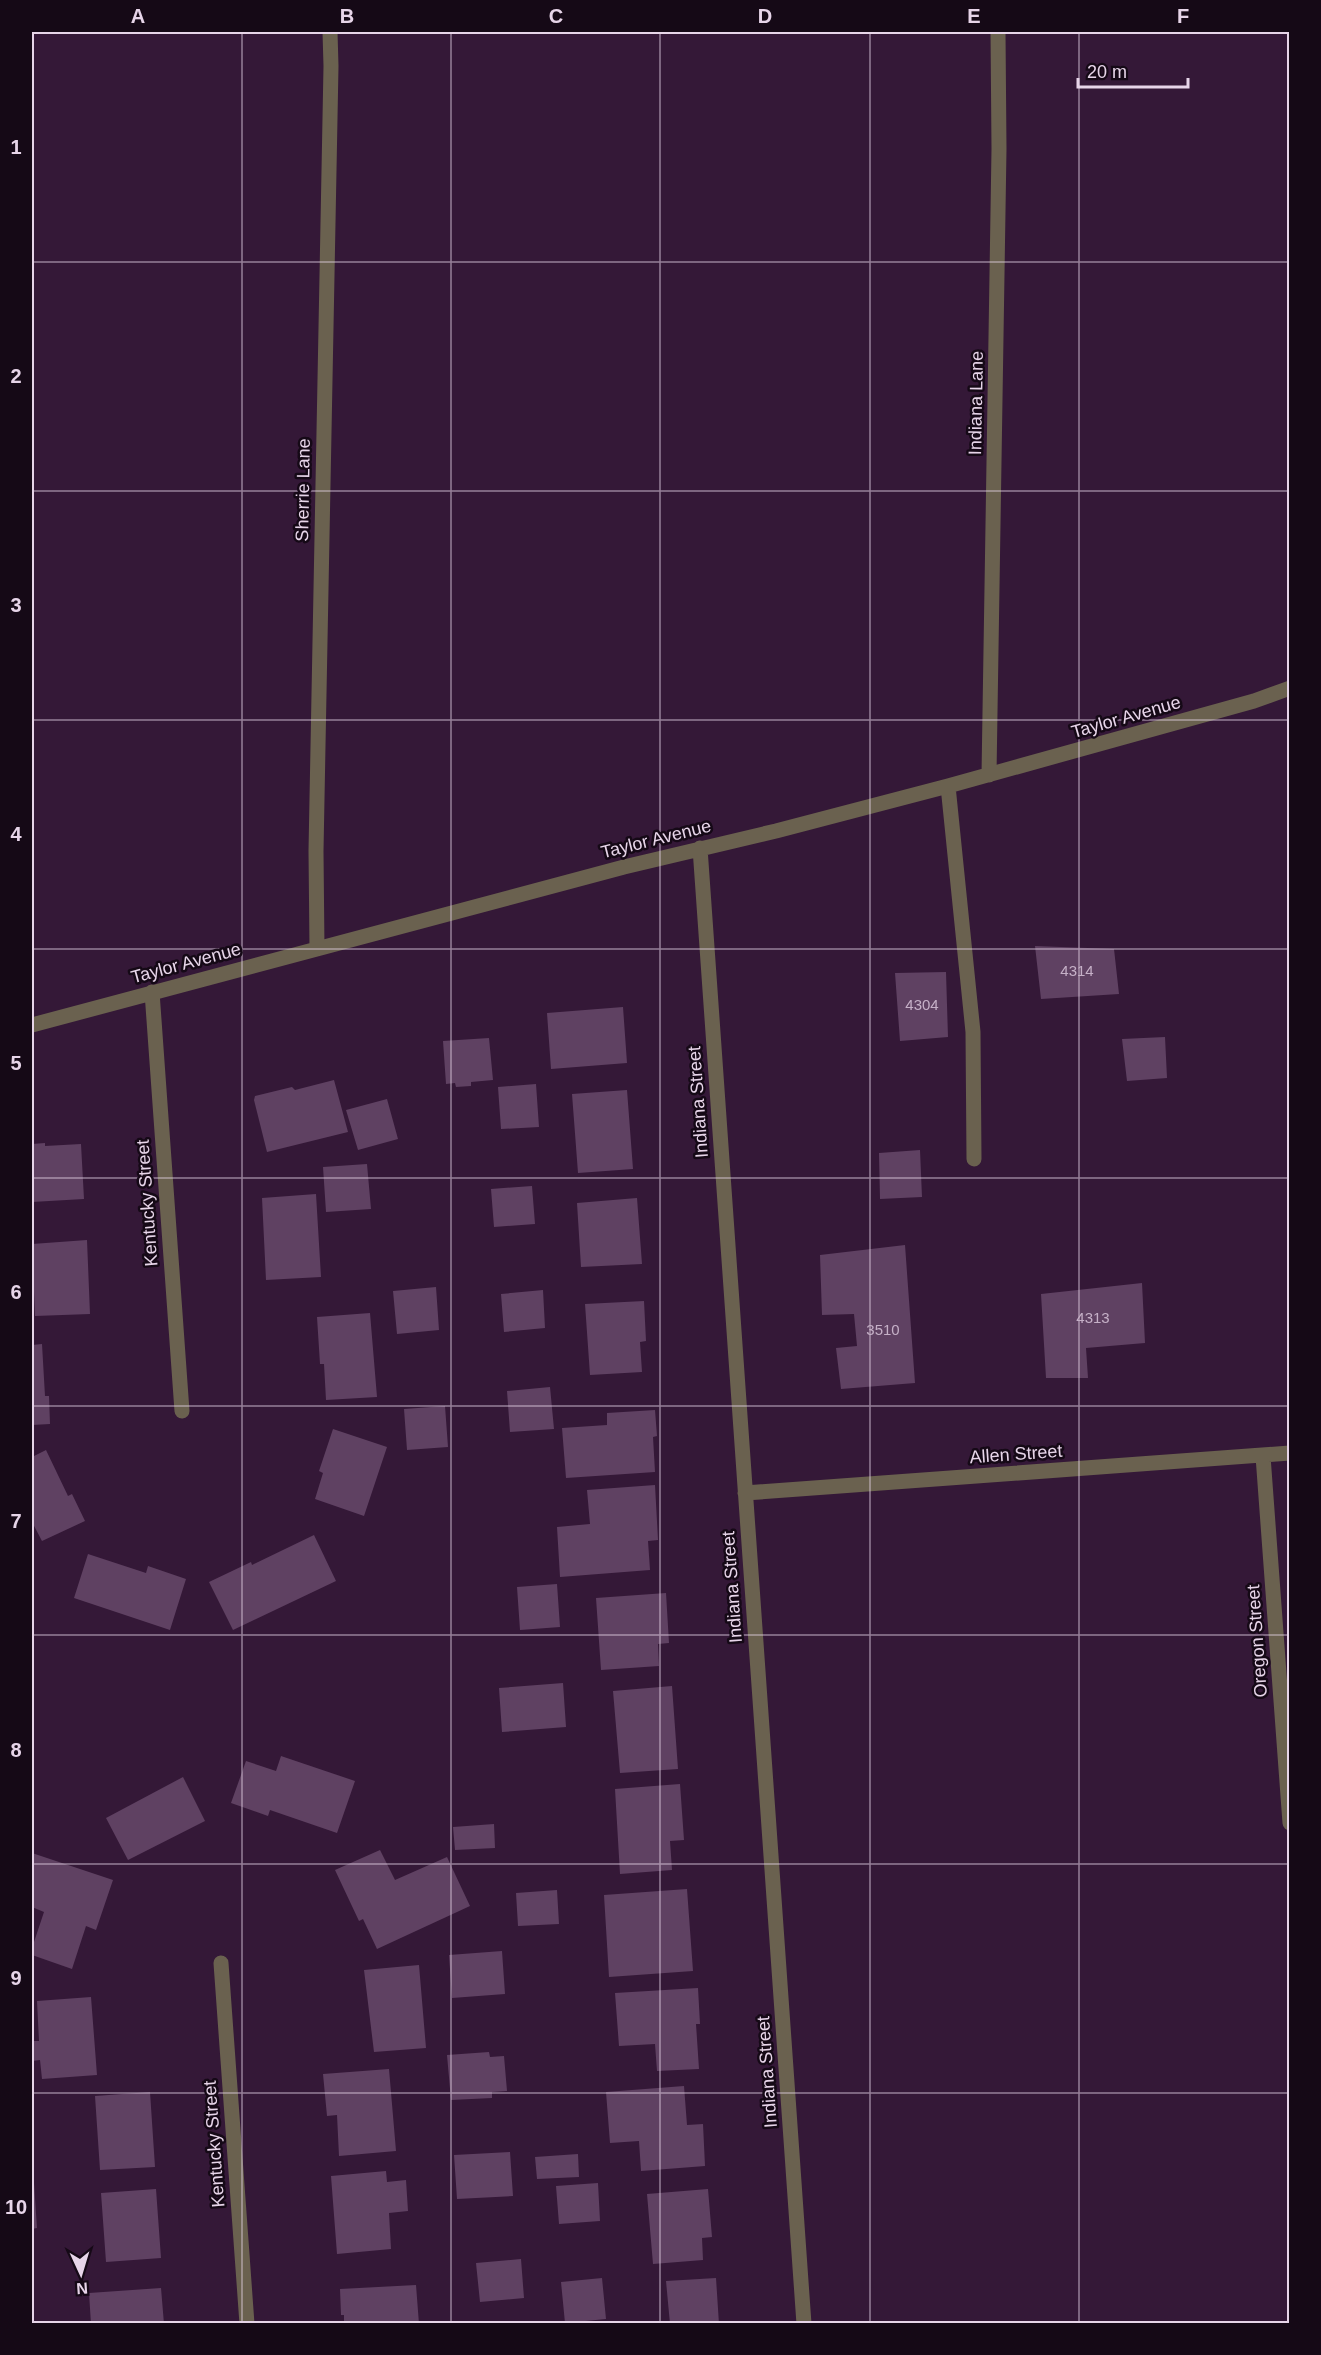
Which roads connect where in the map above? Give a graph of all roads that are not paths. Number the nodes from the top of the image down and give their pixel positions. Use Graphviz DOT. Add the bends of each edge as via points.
graph roads {
  1 [pos="330,32"];
  2 [pos="998,32"];
  3 [pos="1290,688"];
  4 [pos="989,775"];
  5 [pos="948,786"];
  6 [pos="700,848"];
  7 [pos="318,949"];
  8 [pos="152,992"];
  9 [pos="32,1025"];
  10 [pos="974,1159"];
  11 [pos="182,1411"];
  12 [pos="1290,1453"];
  13 [pos="1263,1456"];
  14 [pos="745,1493"];
  15 [pos="1290,1823"];
  16 [pos="221,1963"];
  17 [pos="247,2324"];
  18 [pos="804,2324"];
  1 -- 7 [label="street, Sherrie Lane" via="316,851"];
  2 -- 4 [label="street, Indiana Lane"];
  3 -- 4 [label="street, Taylor Avenue"];
  4 -- 5 [label="street, Taylor Avenue"];
  5 -- 6 [label="street, Taylor Avenue"];
  5 -- 10 [label="street" via="972,1032"];
  6 -- 7 [label="street, Taylor Avenue"];
  6 -- 14 [label="street, Indiana Street"];
  7 -- 8 [label="street, Taylor Avenue"];
  8 -- 9 [label="street, Taylor Avenue"];
  8 -- 11 [label="street, Kentucky Street"];
  12 -- 13 [label="street, Allen Street"];
  13 -- 14 [label="street, Allen Street"];
  13 -- 15 [label="street, Oregon Street"];
  14 -- 18 [label="street, Indiana Street"];
  16 -- 17 [label="street, Kentucky Street"];
}
